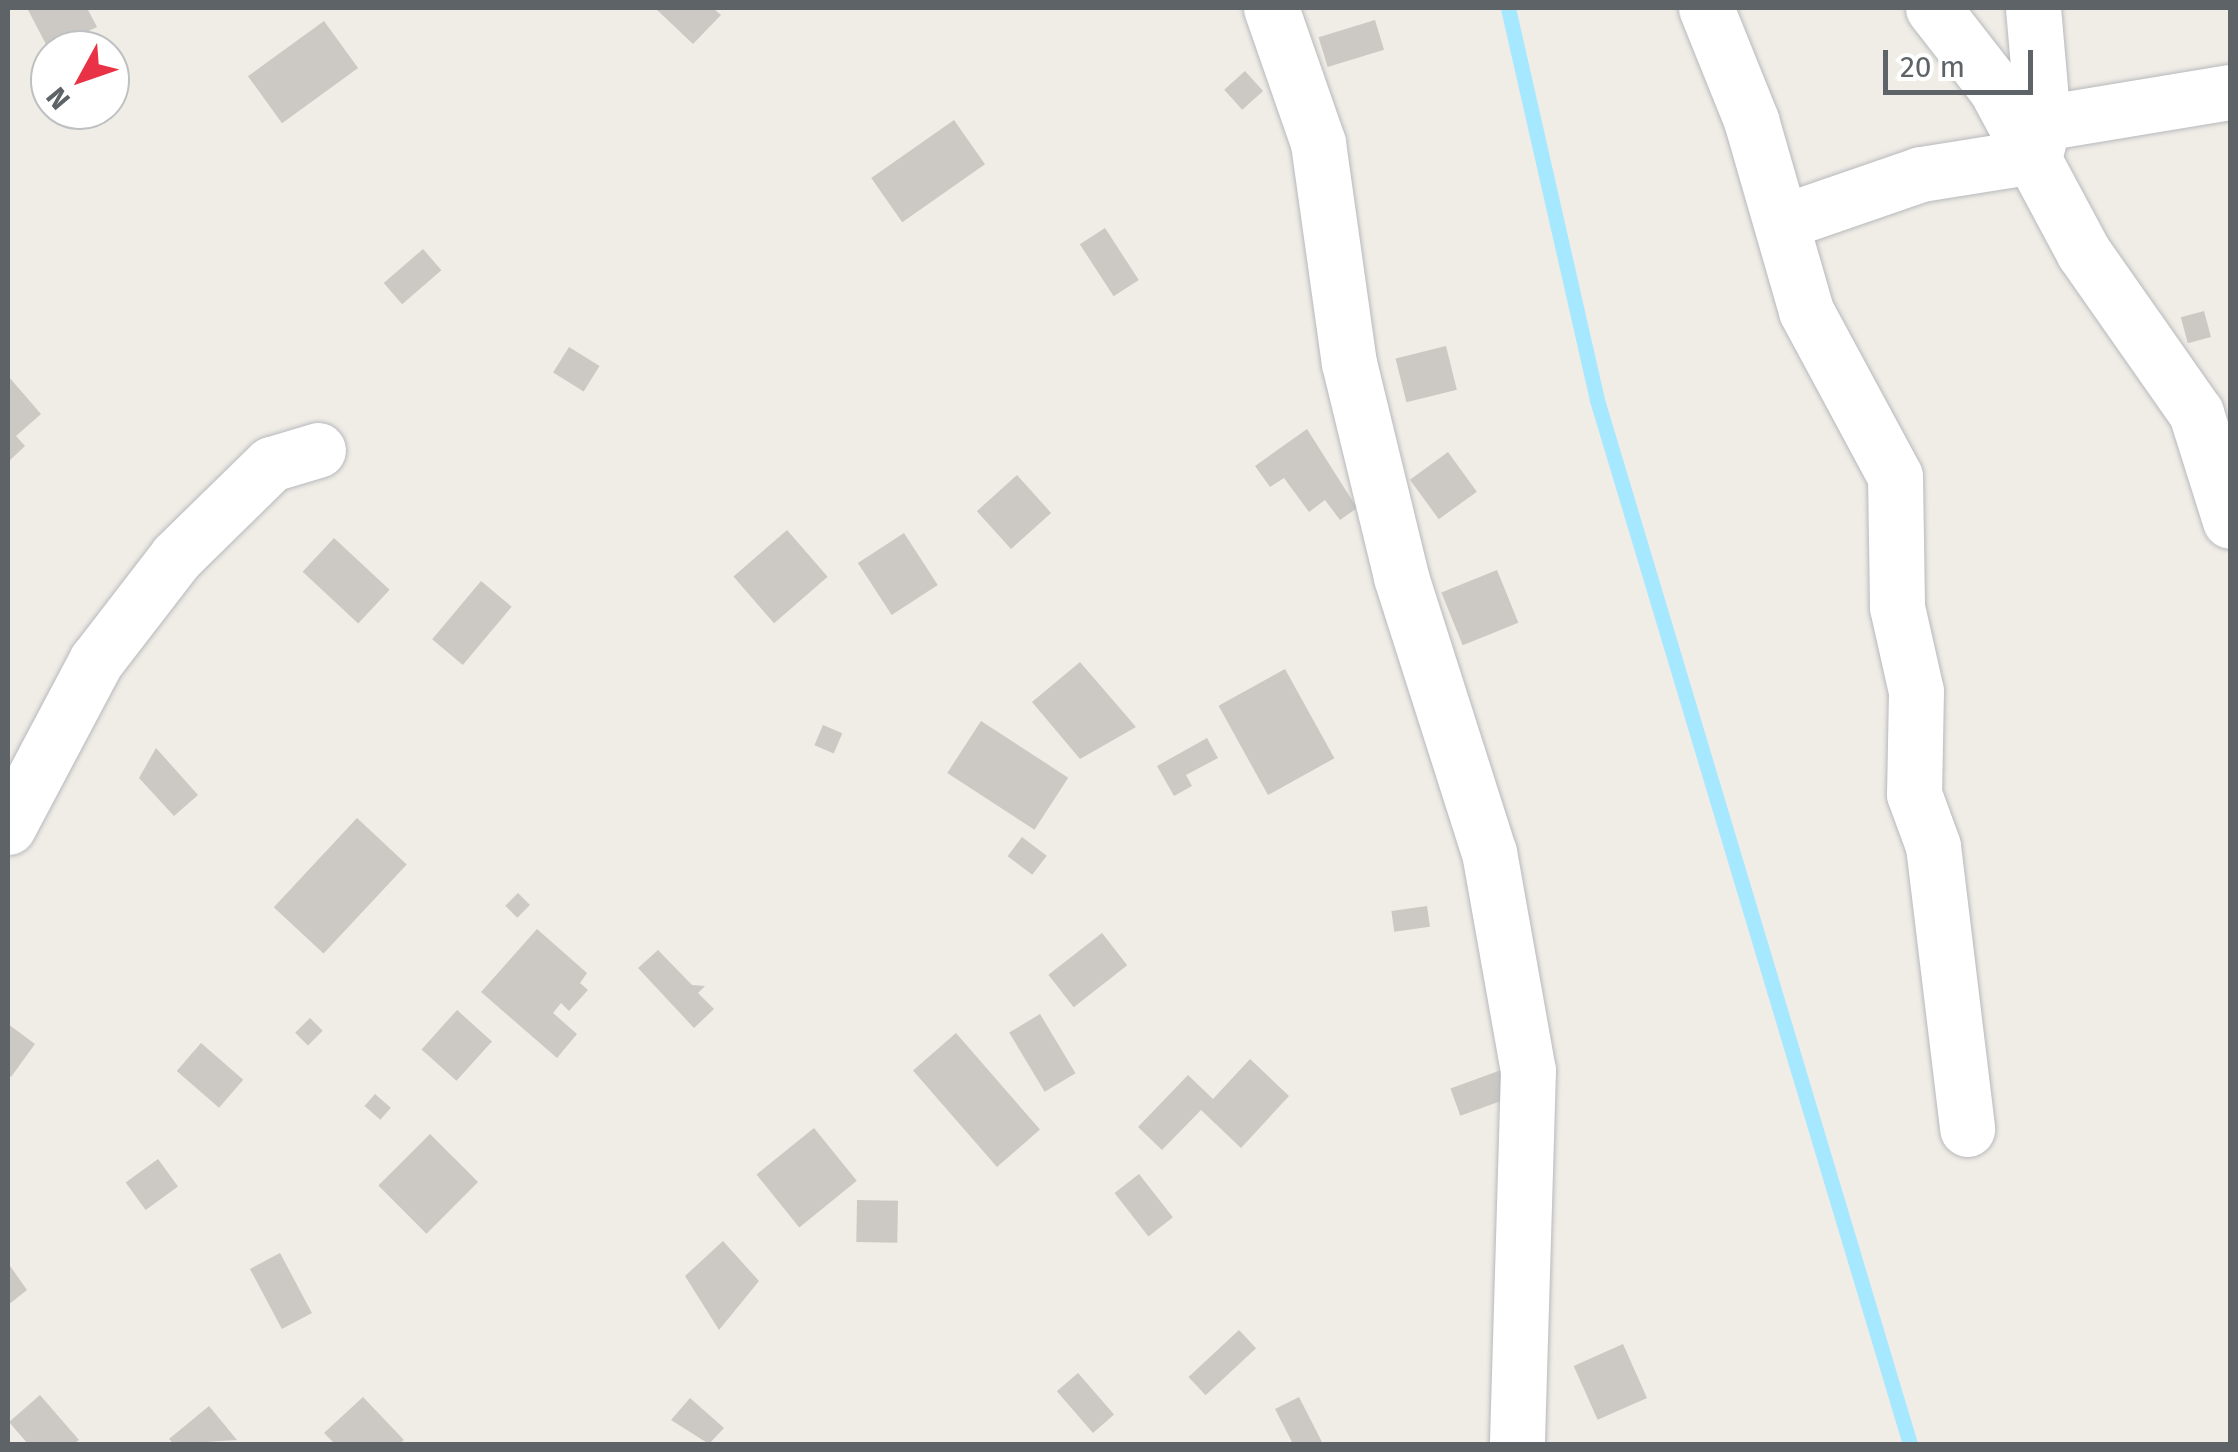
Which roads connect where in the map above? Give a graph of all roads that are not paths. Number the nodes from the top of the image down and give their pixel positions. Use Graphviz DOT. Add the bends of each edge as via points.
graph roads {
  1 [pos="1272,8"];
  2 [pos="1706,8"];
  3 [pos="1933,8"];
  4 [pos="2033,8"];
  5 [pos="2230,92"];
  6 [pos="2039,140"];
  7 [pos="1782,222"];
  8 [pos="318,450"];
  9 [pos="2230,521"];
  10 [pos="8,827"];
  11 [pos="1967,1129"];
  12 [pos="1517,1444"];
  1 -- 12 [label="street" via="1318,144 1350,363 1401,577 1489,852 1528,1070"];
  2 -- 7 [label="street"];
  3 -- 6 [label="street"];
  4 -- 6 [label="street"];
  5 -- 6 [label="street"];
  6 -- 7 [label="street"];
  6 -- 9 [label="street" via="2084,253 2196,413"];
  7 -- 11 [label="street" via="1806,311 1894,476 1896,607 1916,690 1914,794 1934,846"];
  8 -- 10 [label="street" via="271,464 176,557 96,661"];
}
